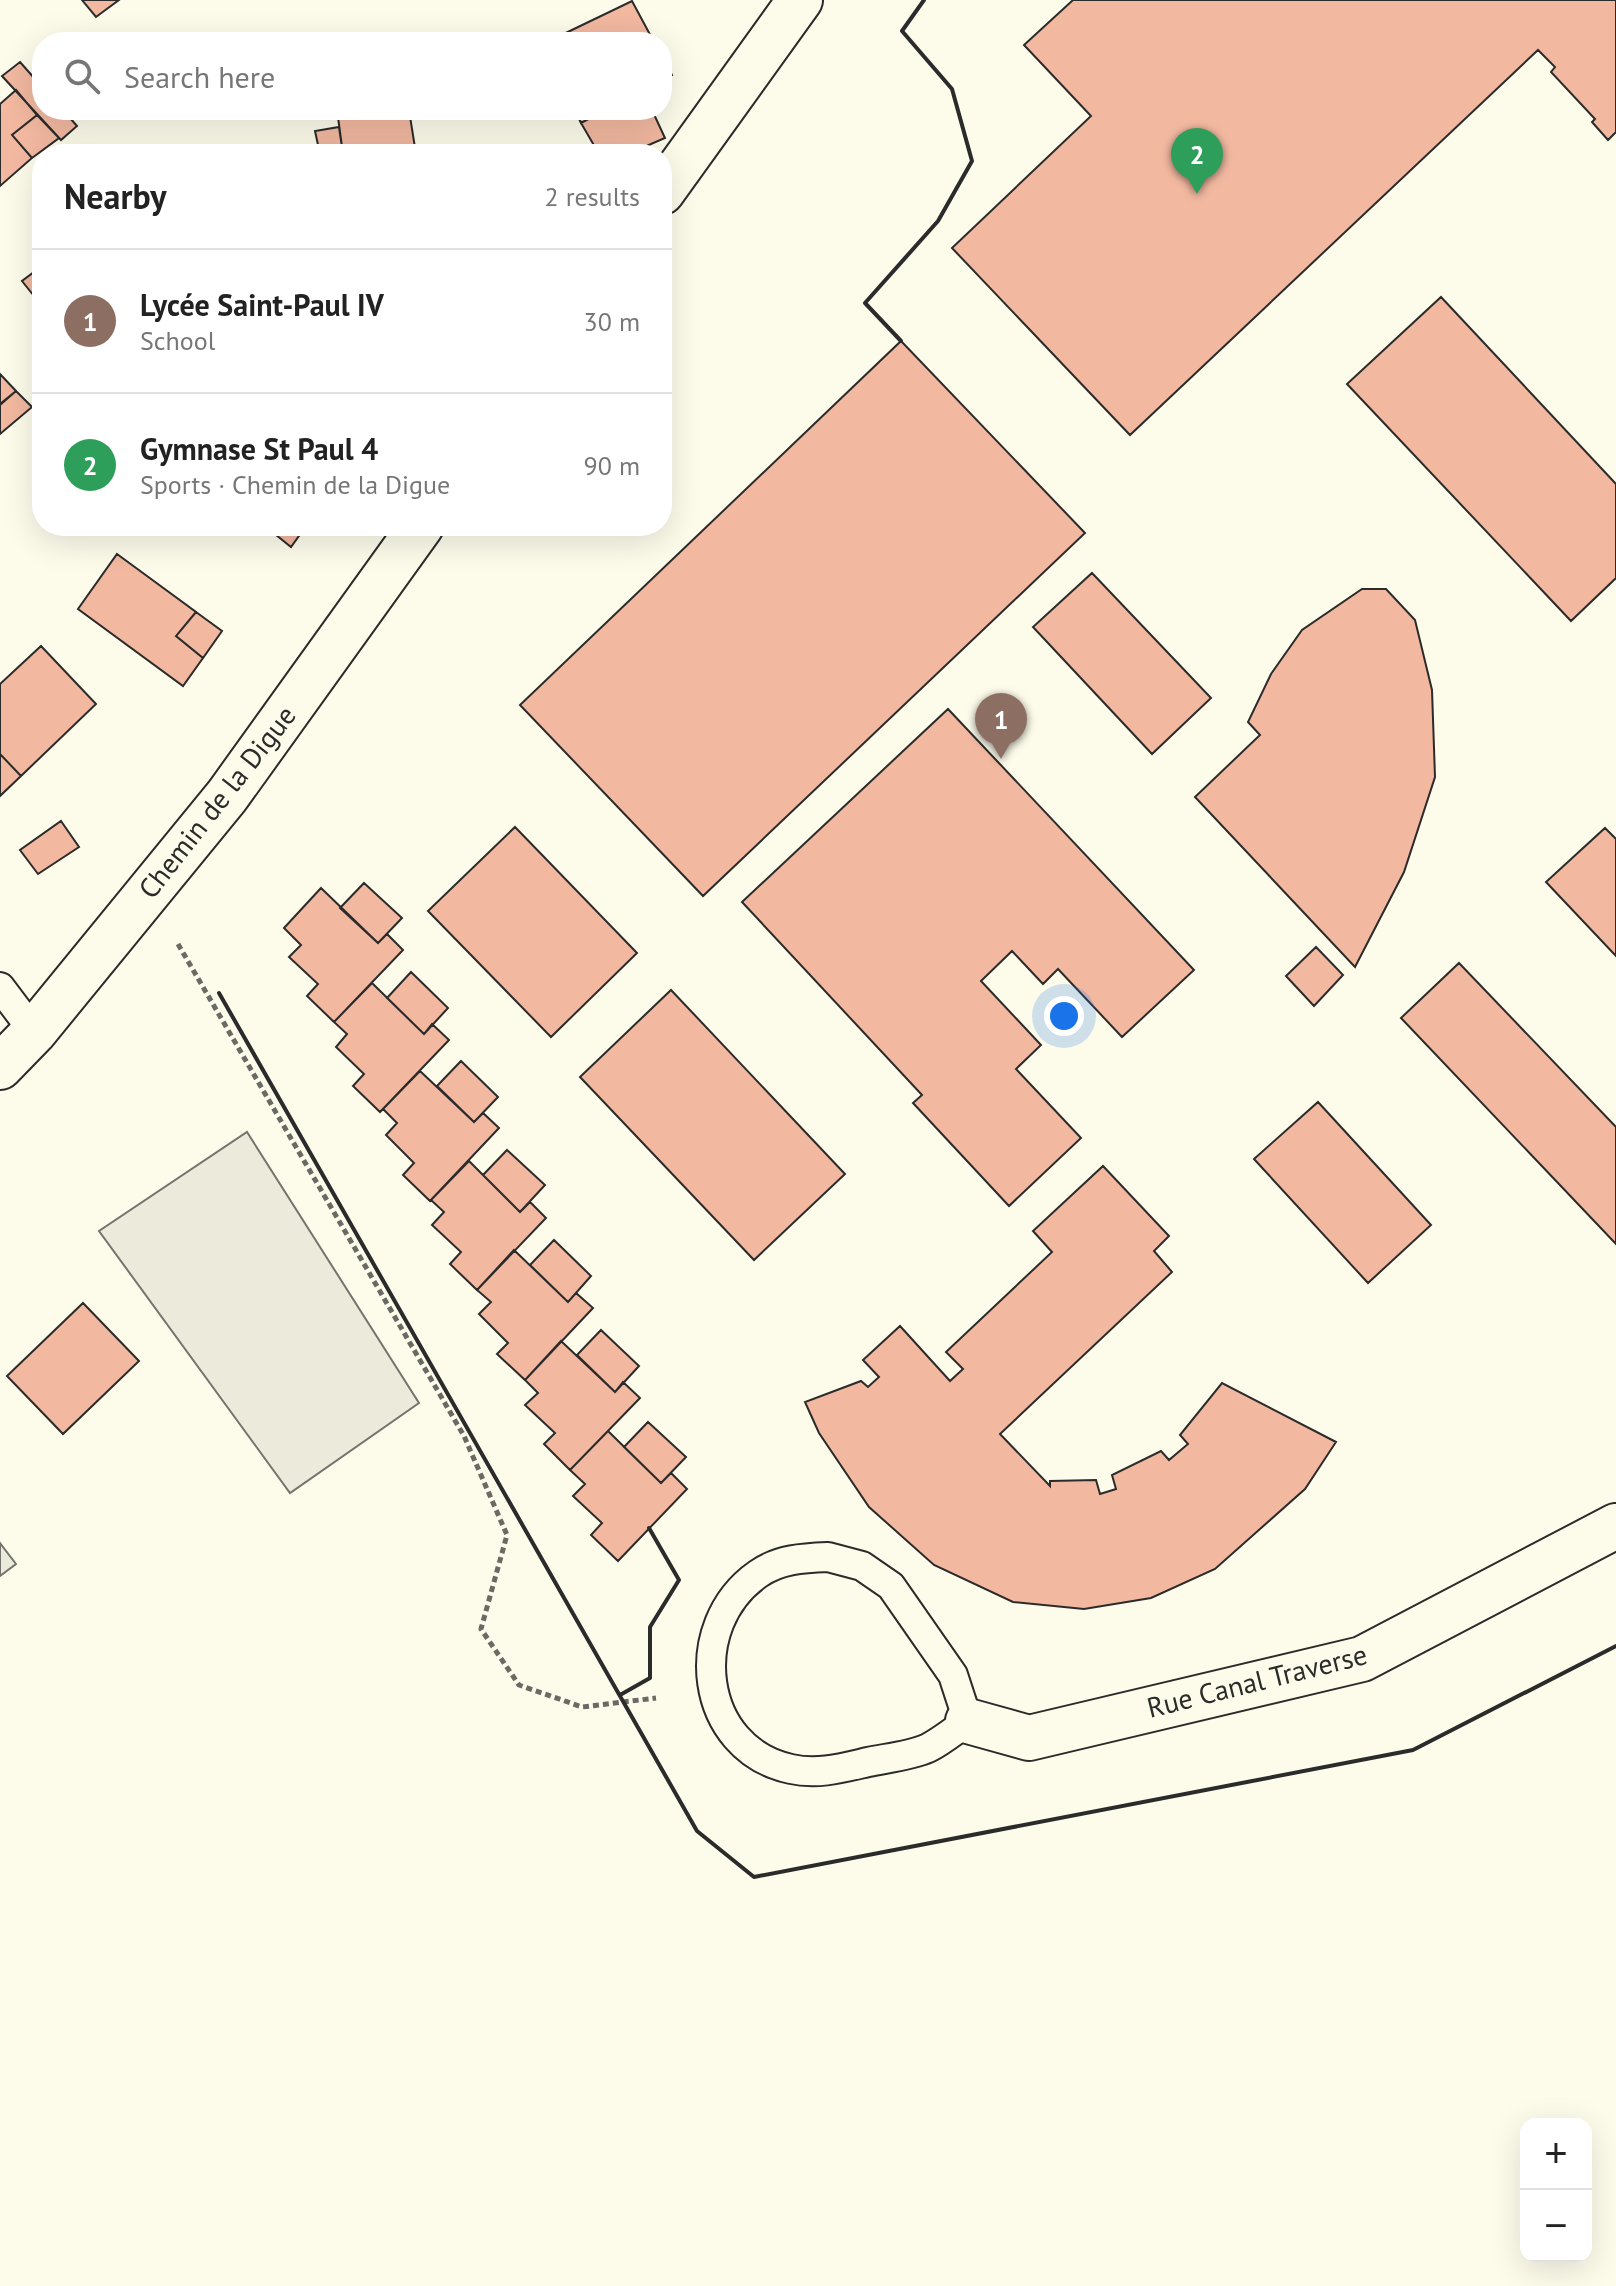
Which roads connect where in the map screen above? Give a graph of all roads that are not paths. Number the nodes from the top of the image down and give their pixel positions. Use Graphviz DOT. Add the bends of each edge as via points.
graph roads {
  1 [pos="800,0"];
  2 [pos="672,178"];
  3 [pos="414,536"];
  4 [pos="0,987"];
  5 [pos="34,1032"];
  6 [pos="0,1067"];
  7 [pos="1616,1526"];
  8 [pos="968,1721"];
  1 -- 2 [label="street"];
  3 -- 5 [label="street, Chemin de la Digue" via="227,796"];
  4 -- 5 [label="lane"];
  5 -- 6 [label="street, Chemin de la Digue"];
  7 -- 8 [label="street, Rue Canal Traverse" via="1362,1659 1029,1738"];
  8 -- 8 [label="lane" via="953,1675 891,1586 862,1566 828,1557 781,1563 759,1573 733,1597 715,1627 709,1663 714,1698 731,1729 757,1754 789,1769 825,1772 927,1749"];
}
